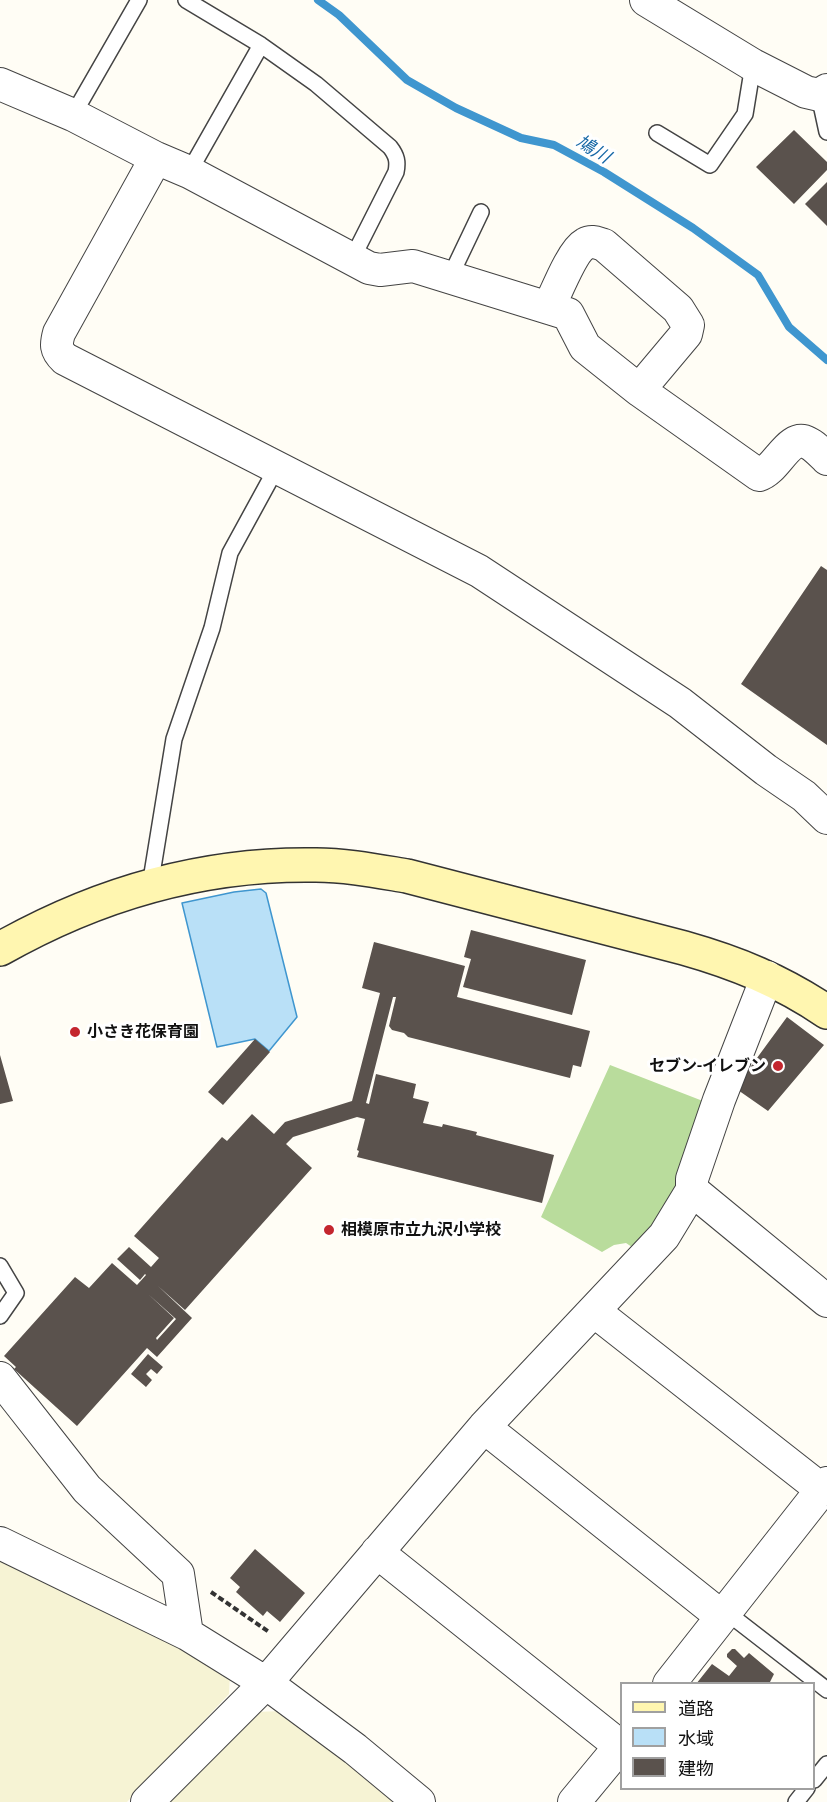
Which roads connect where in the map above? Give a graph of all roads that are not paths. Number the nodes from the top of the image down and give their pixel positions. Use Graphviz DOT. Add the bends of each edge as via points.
graph roads {
  1 [pos="140,0"];
  2 [pos="186,0"];
  3 [pos="646,0"];
  4 [pos="261,45"];
  5 [pos="753,65"];
  6 [pos="0,84"];
  7 [pos="823,92"];
  8 [pos="73,116"];
  9 [pos="827,132"];
  10 [pos="657,133"];
  11 [pos="156,158"];
  12 [pos="189,172"];
  13 [pos="481,212"];
  14 [pos="352,259"];
  15 [pos="450,276"];
  16 [pos="549,307"];
  17 [pos="639,390"];
  18 [pos="827,459"];
  19 [pos="277,467"];
  20 [pos="827,818"];
  21 [pos="150,886"];
  22 [pos="0,949"];
  23 [pos="767,977"];
  24 [pos="827,1012"];
  25 [pos="692,1190"];
  26 [pos="0,1266"];
  27 [pos="827,1301"];
  28 [pos="594,1311"];
  29 [pos="0,1316"];
  30 [pos="0,1378"];
  31 [pos="484,1427"];
  32 [pos="824,1487"];
  33 [pos="0,1543"];
  34 [pos="376,1552"];
  35 [pos="723,1614"];
  36 [pos="187,1634"];
  37 [pos="670,1682"];
  38 [pos="266,1683"];
  39 [pos="827,1690"];
  40 [pos="620,1744"];
  41 [pos="620,1746"];
  42 [pos="827,1764"];
  43 [pos="815,1778"];
  44 [pos="805,1790"];
  45 [pos="147,1802"];
  46 [pos="419,1802"];
  47 [pos="574,1802"];
  48 [pos="796,1802"];
  1 -- 8 [label="lane"];
  2 -- 4 [label="lane"];
  3 -- 5 [label="street"];
  4 -- 12 [label="lane"];
  4 -- 14 [label="lane" via="316,84 396,155 396,172"];
  5 -- 7 [label="street" via="806,92"];
  5 -- 10 [label="lane" via="745,114 710,165"];
  6 -- 8 [label="street"];
  7 -- 9 [label="lane"];
  8 -- 11 [label="street"];
  11 -- 12 [label="street"];
  11 -- 19 [label="street" via="59,333 59,353"];
  12 -- 14 [label="street"];
  13 -- 15 [label="lane"];
  14 -- 15 [label="street" via="380,270 413,266"];
  15 -- 16 [label="street"];
  16 -- 17 [label="street" via="568,314 585,347"];
  16 -- 17 [label="street" via="576,253 593,241 604,245 678,309 688,326 686,333"];
  17 -- 18 [label="street" via="759,475 767,473 798,441 805,441"];
  19 -- 20 [label="street" via="479,571 680,703 804,796"];
  19 -- 21 [label="lane" via="230,553 212,628 174,739"];
  21 -- 22 [label="street" via="97,902"];
  21 -- 23 [label="street" via="204,874 279,866 360,868 407,876 684,948"];
  23 -- 24 [label="street"];
  23 -- 25 [label="street" via="719,1100 692,1179"];
  25 -- 27 [label="street"];
  25 -- 28 [label="street" via="664,1236"];
  26 -- 29 [label="lane" via="16,1293"];
  28 -- 31 [label="street"];
  28 -- 32 [label="street"];
  30 -- 36 [label="street" via="87,1489 178,1574"];
  31 -- 34 [label="street"];
  31 -- 35 [label="street"];
  32 -- 35 [label="street"];
  33 -- 36 [label="street"];
  34 -- 38 [label="street"];
  34 -- 40 [label="street"];
  35 -- 37 [label="street"];
  35 -- 39 [label="lane"];
  36 -- 38 [label="street"];
  38 -- 45 [label="street"];
  38 -- 46 [label="street"];
  41 -- 47 [label="street"];
  42 -- 43 [label="lane"];
  44 -- 48 [label="lane"];
}
